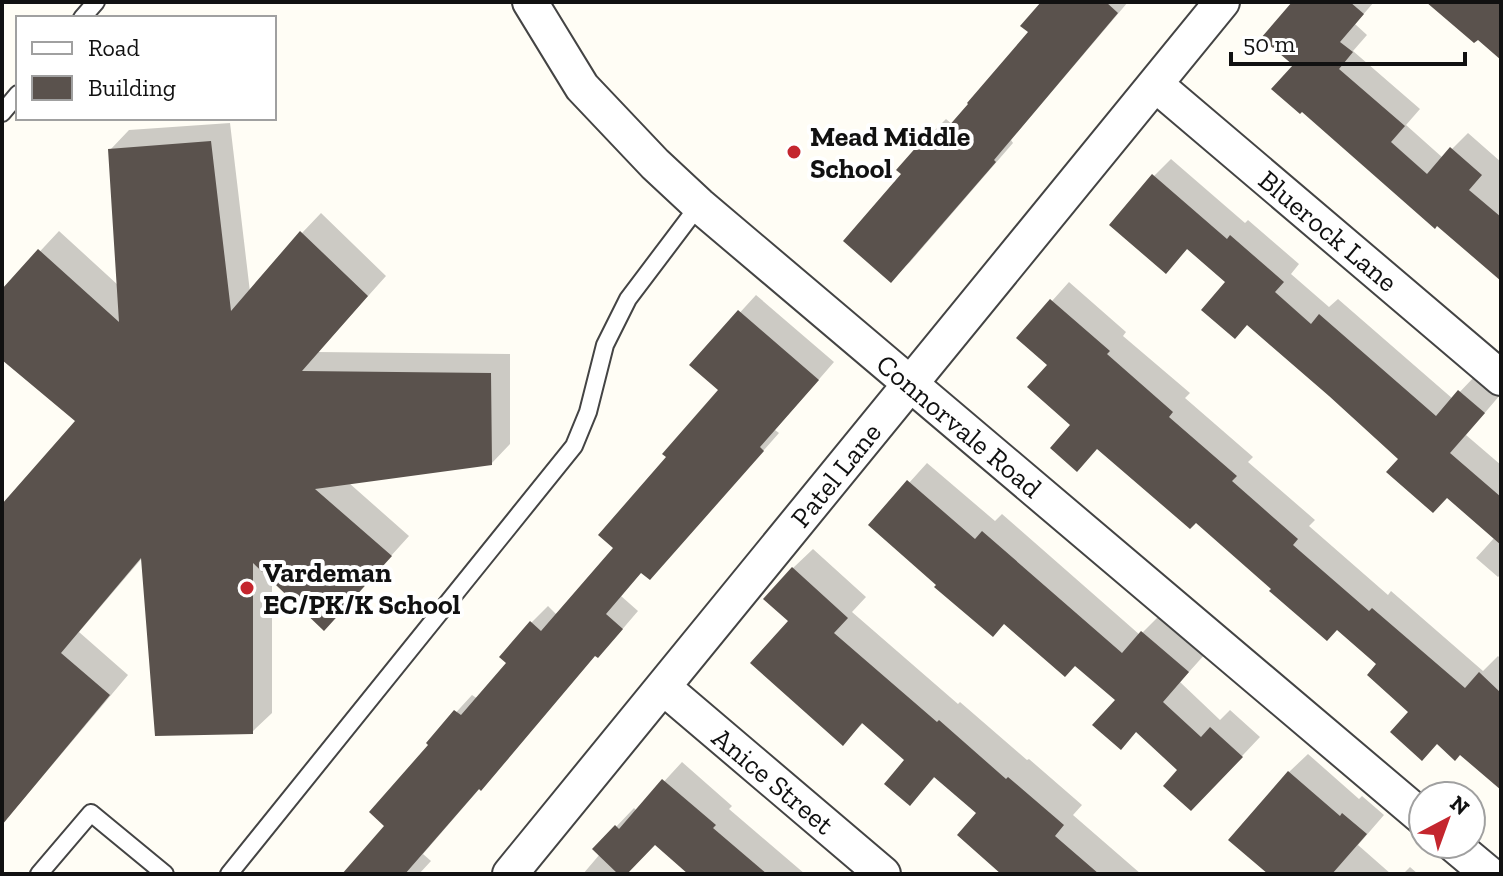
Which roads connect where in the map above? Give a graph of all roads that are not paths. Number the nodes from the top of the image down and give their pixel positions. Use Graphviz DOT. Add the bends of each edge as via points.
graph roads {
  1 [pos="530,2"];
  2 [pos="1222,2"];
  3 [pos="1155,84"];
  4 [pos="16,96"];
  5 [pos="2,113"];
  6 [pos="699,205"];
  7 [pos="1501,378"];
  8 [pos="910,384"];
  9 [pos="663,687"];
  10 [pos="1407,804"];
  11 [pos="1472,860"];
  12 [pos="39,874"];
  13 [pos="165,874"];
  14 [pos="229,874"];
  15 [pos="510,874"];
  16 [pos="883,874"];
  17 [pos="1489,874"];
  1 -- 6 [label="street, Connorvale Road" via="582,87"];
  2 -- 3 [label="street, Patel Lane"];
  3 -- 7 [label="street, Bluerock Lane"];
  3 -- 8 [label="street, Patel Lane"];
  4 -- 5 [label="lane"];
  6 -- 8 [label="street, Connorvale Road"];
  6 -- 14 [label="lane" via="628,299 605,345 574,446"];
  8 -- 9 [label="street, Patel Lane"];
  8 -- 10 [label="street, Connorvale Road"];
  9 -- 15 [label="street, Patel Lane"];
  9 -- 16 [label="street, Anice Street"];
  11 -- 17 [label="street"];
  12 -- 13 [label="lane" via="91,813"];
}
